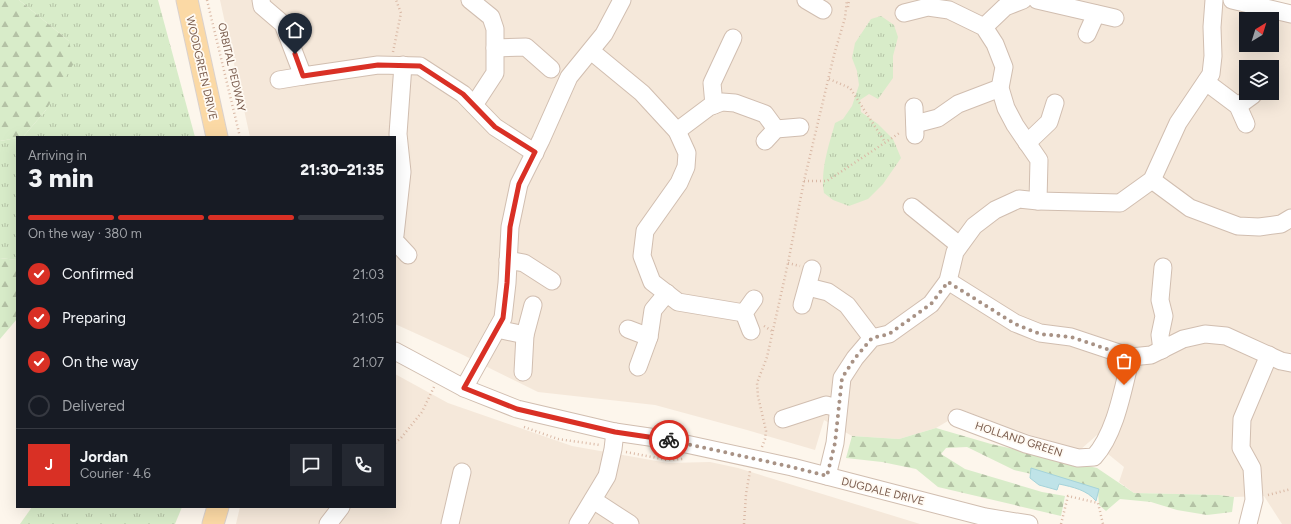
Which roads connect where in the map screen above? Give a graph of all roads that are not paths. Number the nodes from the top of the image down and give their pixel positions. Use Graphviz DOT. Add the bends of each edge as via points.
graph roads {
  1 [pos="187,0"];
  2 [pos="261,0"];
  3 [pos="470,0"];
  4 [pos="622,0"];
  5 [pos="806,0"];
  6 [pos="1023,0"];
  7 [pos="1037,0"];
  8 [pos="1214,0"];
  9 [pos="1232,0"];
  10 [pos="927,3"];
  11 [pos="823,10"];
  12 [pos="904,13"];
  13 [pos="1096,14"];
  14 [pos="1291,14"];
  15 [pos="1115,18"];
  16 [pos="984,27"];
  17 [pos="1087,34"];
  18 [pos="733,38"];
  19 [pos="495,48"];
  20 [pos="591,50"];
  21 [pos="397,65"];
  22 [pos="551,69"];
  23 [pos="303,76"];
  24 [pos="279,80"];
  25 [pos="1206,82"];
  26 [pos="1000,88"];
  27 [pos="1246,100"];
  28 [pos="1055,103"];
  29 [pos="474,105"];
  30 [pos="714,105"];
  31 [pos="1238,106"];
  32 [pos="915,122"];
  33 [pos="1246,124"];
  34 [pos="800,128"];
  35 [pos="677,131"];
  36 [pos="217,136"];
  37 [pos="1027,143"];
  38 [pos="535,152"];
  39 [pos="398,162"];
  40 [pos="1152,180"];
  41 [pos="1038,201"];
  42 [pos="912,207"];
  43 [pos="1291,218"];
  44 [pos="396,226"];
  45 [pos="396,242"];
  46 [pos="959,245"];
  47 [pos="408,255"];
  48 [pos="508,260"];
  49 [pos="1163,267"];
  50 [pos="812,269"];
  51 [pos="552,281"];
  52 [pos="948,282"];
  53 [pos="808,287"];
  54 [pos="667,293"];
  55 [pos="754,299"];
  56 [pos="533,305"];
  57 [pos="802,305"];
  58 [pos="744,313"];
  59 [pos="497,329"];
  60 [pos="628,329"];
  61 [pos="751,331"];
  62 [pos="525,335"];
  63 [pos="648,337"];
  64 [pos="872,338"];
  65 [pos="1162,350"];
  66 [pos="396,352"];
  67 [pos="1268,355"];
  68 [pos="1131,357"];
  69 [pos="1291,363"];
  70 [pos="638,367"];
  71 [pos="523,372"];
  72 [pos="464,388"];
  73 [pos="838,408"];
  74 [pos="957,418"];
  75 [pos="783,419"];
  76 [pos="615,432"];
  77 [pos="462,472"];
  78 [pos="827,476"];
  79 [pos="593,500"];
  80 [pos="218,508"];
  81 [pos="340,508"];
  82 [pos="213,524"];
  83 [pos="328,524"];
  84 [pos="450,524"];
  85 [pos="578,524"];
  86 [pos="630,524"];
  87 [pos="1029,524"];
  88 [pos="1248,524"];
  1 -- 36 [label="main road, WOODGREEN DRIVE"];
  2 -- 23 [label="street" via="262,6 283,24"];
  3 -- 19 [label="street" via="491,17 495,29"];
  4 -- 20 [label="street" via="604,34"];
  5 -- 11 [label="street"];
  6 -- 16 [label="street" via="1005,7"];
  7 -- 13 [label="street"];
  8 -- 25 [label="street" via="1213,56 1211,74"];
  9 -- 14 [label="street"];
  10 -- 12 [label="street"];
  10 -- 16 [label="street" via="949,10"];
  13 -- 15 [label="street"];
  13 -- 17 [label="street"];
  16 -- 26 [label="street" via="995,44 1004,67"];
  18 -- 30 [label="street" via="712,83"];
  19 -- 22 [label="street" via="526,47"];
  19 -- 29 [label="street" via="495,74"];
  20 -- 35 [label="street" via="642,93"];
  20 -- 38 [label="street" via="569,77"];
  21 -- 23 [label="street" via="378,65"];
  21 -- 29 [label="street" via="420,66 463,94"];
  21 -- 39 [label="street"];
  23 -- 24 [label="street"];
  25 -- 31 [label="street"];
  25 -- 40 [label="street" via="1178,124"];
  26 -- 32 [label="street" via="958,104 938,118"];
  26 -- 37 [label="street" via="1006,108"];
  27 -- 31 [label="street"];
  28 -- 37 [label="street" via="1049,122"];
  29 -- 38 [label="street" via="495,127"];
  30 -- 34 [label="street" via="722,102 735,103 765,114 771,135"];
  30 -- 35 [label="street"];
  31 -- 33 [label="street"];
  35 -- 54 [label="street" via="687,153 686,167 679,183 645,231 642,256 652,282"];
  37 -- 41 [label="street" via="1039,160"];
  38 -- 48 [label="street" via="519,184 510,227"];
  39 -- 44 [label="street" via="402,172"];
  40 -- 41 [label="street" via="1120,203"];
  40 -- 43 [label="street" via="1190,208 1238,226 1281,224"];
  41 -- 46 [label="street" via="1019,199 995,210 974,226"];
  42 -- 46 [label="street"];
  45 -- 47 [label="street"];
  46 -- 52 [label="street"];
  48 -- 51 [label="street" via="524,263"];
  48 -- 59 [label="street" via="503,318"];
  49 -- 65 [label="street" via="1160,300 1164,316 1160,335"];
  50 -- 53 [label="street"];
  52 -- 64 [label="street" via="931,304 889,334"];
  52 -- 68 [label="street" via="1015,324 1040,334 1071,337"];
  53 -- 57 [label="street"];
  53 -- 64 [label="street" via="828,292 847,305"];
  54 -- 58 [label="street" via="678,302"];
  54 -- 63 [label="street" via="654,310"];
  55 -- 58 [label="street"];
  56 -- 62 [label="street"];
  58 -- 61 [label="street"];
  59 -- 62 [label="street"];
  59 -- 72 [label="street"];
  60 -- 63 [label="street"];
  62 -- 71 [label="street"];
  63 -- 70 [label="street"];
  64 -- 73 [label="street" via="842,378"];
  65 -- 67 [label="street" via="1183,339 1205,334 1226,336"];
  65 -- 68 [label="street" via="1151,356"];
  66 -- 72 [label="street, DUGDALE DRIVE"];
  67 -- 69 [label="street"];
  67 -- 88 [label="street" via="1242,419 1241,448 1252,468 1254,500"];
  68 -- 74 [label="street, HOLLAND GREEN" via="1117,412 1102,448 1094,457 1078,458 1026,444"];
  72 -- 76 [label="street, DUGDALE DRIVE" via="517,409"];
  73 -- 75 [label="street" via="826,405"];
  73 -- 78 [label="street" via="835,443"];
  76 -- 78 [label="street, DUGDALE DRIVE" via="759,454"];
  76 -- 79 [label="street" via="607,476"];
  77 -- 84 [label="street"];
  78 -- 87 [label="street, DUGDALE DRIVE" via="985,517"];
  79 -- 85 [label="street"];
  79 -- 86 [label="street"];
  80 -- 82 [label="main road"];
  81 -- 83 [label="street"];
}
